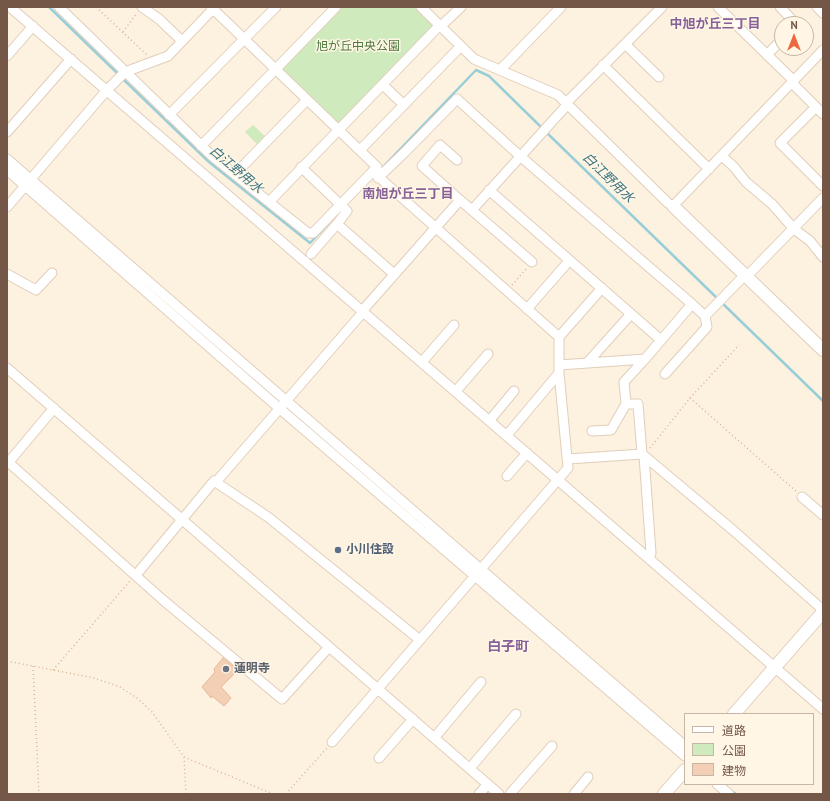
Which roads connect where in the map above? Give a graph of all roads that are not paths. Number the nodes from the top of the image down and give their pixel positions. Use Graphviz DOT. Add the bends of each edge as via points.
graph roads {
  1 [pos="10,7"];
  2 [pos="59,7"];
  3 [pos="142,7"];
  4 [pos="276,7"];
  5 [pos="336,7"];
  6 [pos="421,7"];
  7 [pos="460,7"];
  8 [pos="561,7"];
  9 [pos="662,7"];
  10 [pos="718,7"];
  11 [pos="780,7"];
  12 [pos="817,7"];
  13 [pos="213,8"];
  14 [pos="823,13"];
  15 [pos="788,16"];
  16 [pos="33,26"];
  17 [pos="441,26"];
  18 [pos="244,39"];
  19 [pos="182,41"];
  20 [pos="625,44"];
  21 [pos="461,46"];
  22 [pos="774,48"];
  23 [pos="823,50"];
  24 [pos="767,55"];
  25 [pos="7,56"];
  26 [pos="71,59"];
  27 [pos="603,65"];
  28 [pos="275,69"];
  29 [pos="500,70"];
  30 [pos="125,72"];
  31 [pos="659,78"];
  32 [pos="793,82"];
  33 [pos="383,85"];
  34 [pos="106,91"];
  35 [pos="307,100"];
  36 [pos="566,104"];
  37 [pos="404,105"];
  38 [pos="820,110"];
  39 [pos="169,115"];
  40 [pos="337,130"];
  41 [pos="7,132"];
  42 [pos="201,146"];
  43 [pos="360,150"];
  44 [pos="520,156"];
  45 [pos="722,156"];
  46 [pos="7,159"];
  47 [pos="457,160"];
  48 [pos="301,167"];
  49 [pos="709,169"];
  50 [pos="7,170"];
  51 [pos="235,174"];
  52 [pos="375,175"];
  53 [pos="28,183"];
  54 [pos="823,186"];
  55 [pos="489,190"];
  56 [pos="823,198"];
  57 [pos="460,200"];
  58 [pos="269,202"];
  59 [pos="340,205"];
  60 [pos="673,206"];
  61 [pos="7,207"];
  62 [pos="472,210"];
  63 [pos="337,224"];
  64 [pos="435,227"];
  65 [pos="794,229"];
  66 [pos="311,254"];
  67 [pos="823,257"];
  68 [pos="569,260"];
  69 [pos="532,262"];
  70 [pos="52,273"];
  71 [pos="7,274"];
  72 [pos="394,274"];
  73 [pos="746,275"];
  74 [pos="602,288"];
  75 [pos="692,304"];
  76 [pos="527,309"];
  77 [pos="364,311"];
  78 [pos="631,314"];
  79 [pos="705,316"];
  80 [pos="454,325"];
  81 [pos="559,337"];
  82 [pos="661,340"];
  83 [pos="823,350"];
  84 [pos="488,354"];
  85 [pos="644,359"];
  86 [pos="422,362"];
  87 [pos="587,363"];
  88 [pos="7,368"];
  89 [pos="559,369"];
  90 [pos="665,374"];
  91 [pos="456,391"];
  92 [pos="514,391"];
  93 [pos="283,404"];
  94 [pos="626,404"];
  95 [pos="54,408"];
  96 [pos="490,420"];
  97 [pos="592,431"];
  98 [pos="507,435"];
  99 [pos="527,453"];
  100 [pos="643,455"];
  101 [pos="568,459"];
  102 [pos="8,462"];
  103 [pos="507,476"];
  104 [pos="559,480"];
  105 [pos="216,482"];
  106 [pos="802,497"];
  107 [pos="823,515"];
  108 [pos="182,520"];
  109 [pos="649,558"];
  110 [pos="479,573"];
  111 [pos="136,575"];
  112 [pos="823,611"];
  113 [pos="420,640"];
  114 [pos="329,647"];
  115 [pos="775,667"];
  116 [pos="481,682"];
  117 [pos="378,689"];
  118 [pos="823,709"];
  119 [pos="735,713"];
  120 [pos="516,714"];
  121 [pos="413,719"];
  122 [pos="434,737"];
  123 [pos="332,742"];
  124 [pos="684,745"];
  125 [pos="552,746"];
  126 [pos="684,755"];
  127 [pos="379,758"];
  128 [pos="470,768"];
  129 [pos="684,771"];
  130 [pos="588,777"];
  131 [pos="488,784"];
  132 [pos="718,785"];
  133 [pos="479,794"];
  134 [pos="499,794"];
  135 [pos="510,794"];
  136 [pos="574,794"];
  137 [pos="664,794"];
  138 [pos="729,794"];
  1 -- 16 [label="street"];
  2 -- 30 [label="street"];
  3 -- 19 [label="street"];
  4 -- 18 [label="street"];
  5 -- 28 [label="street"];
  6 -- 17 [label="street"];
  7 -- 17 [label="street"];
  8 -- 29 [label="street"];
  9 -- 20 [label="street"];
  10 -- 24 [label="street"];
  11 -- 15 [label="street"];
  12 -- 14 [label="street"];
  13 -- 18 [label="street"];
  13 -- 19 [label="street"];
  16 -- 25 [label="street"];
  16 -- 26 [label="street"];
  17 -- 21 [label="street"];
  17 -- 33 [label="street"];
  18 -- 28 [label="street"];
  18 -- 39 [label="street"];
  19 -- 30 [label="street" via="168,56"];
  20 -- 27 [label="street"];
  20 -- 31 [label="street"];
  21 -- 29 [label="street" via="474,59"];
  21 -- 37 [label="street"];
  22 -- 24 [label="street"];
  23 -- 32 [label="street"];
  24 -- 32 [label="street"];
  26 -- 34 [label="street"];
  26 -- 41 [label="street"];
  27 -- 36 [label="street"];
  27 -- 49 [label="street"];
  28 -- 35 [label="street"];
  28 -- 42 [label="street"];
  29 -- 36 [label="street" via="558,95"];
  30 -- 34 [label="street"];
  30 -- 39 [label="street"];
  32 -- 38 [label="street"];
  32 -- 45 [label="street"];
  33 -- 37 [label="street"];
  33 -- 40 [label="street"];
  34 -- 53 [label="street"];
  34 -- 77 [label="street"];
  35 -- 40 [label="street"];
  35 -- 51 [label="street"];
  36 -- 44 [label="street"];
  36 -- 60 [label="street"];
  37 -- 43 [label="street"];
  38 -- 54 [label="street" via="780,143"];
  39 -- 42 [label="street"];
  40 -- 43 [label="street"];
  40 -- 48 [label="street"];
  42 -- 51 [label="street"];
  43 -- 52 [label="street" via="377,167"];
  44 -- 52 [label="street" via="457,99 406,152"];
  44 -- 55 [label="street"];
  44 -- 75 [label="street"];
  45 -- 49 [label="street"];
  45 -- 65 [label="street"];
  46 -- 53 [label="street"];
  47 -- 57 [label="street" via="440,145 422,166"];
  48 -- 58 [label="street"];
  48 -- 59 [label="street"];
  49 -- 60 [label="street"];
  50 -- 53 [label="street"];
  51 -- 58 [label="street"];
  52 -- 59 [label="street"];
  52 -- 64 [label="street"];
  53 -- 61 [label="street"];
  53 -- 93 [label="street"];
  55 -- 62 [label="street"];
  55 -- 68 [label="street"];
  56 -- 65 [label="street"];
  57 -- 62 [label="street"];
  57 -- 64 [label="street"];
  58 -- 59 [label="street" via="308,233 313,233"];
  59 -- 63 [label="street" via="347,212"];
  60 -- 73 [label="street"];
  62 -- 69 [label="street"];
  63 -- 66 [label="street"];
  63 -- 72 [label="street"];
  64 -- 72 [label="street"];
  64 -- 76 [label="street"];
  65 -- 67 [label="street" via="810,241"];
  65 -- 73 [label="street"];
  68 -- 74 [label="street"];
  68 -- 76 [label="street"];
  70 -- 71 [label="street" via="36,290"];
  72 -- 77 [label="street"];
  73 -- 79 [label="street"];
  73 -- 83 [label="street"];
  74 -- 78 [label="street"];
  74 -- 81 [label="street"];
  75 -- 79 [label="street"];
  75 -- 82 [label="street"];
  76 -- 81 [label="street"];
  77 -- 86 [label="street"];
  77 -- 93 [label="street"];
  78 -- 82 [label="street"];
  78 -- 87 [label="street"];
  79 -- 90 [label="street" via="707,327"];
  80 -- 86 [label="street"];
  81 -- 89 [label="street"];
  82 -- 85 [label="street"];
  84 -- 91 [label="street"];
  85 -- 87 [label="street"];
  85 -- 94 [label="street" via="624,382"];
  86 -- 91 [label="street"];
  87 -- 89 [label="street"];
  88 -- 95 [label="street"];
  89 -- 98 [label="street"];
  89 -- 101 [label="street"];
  91 -- 96 [label="street"];
  92 -- 96 [label="street"];
  93 -- 105 [label="street"];
  93 -- 110 [label="street"];
  94 -- 97 [label="street" via="611,430"];
  94 -- 100 [label="street" via="638,404"];
  95 -- 102 [label="street"];
  95 -- 108 [label="street"];
  96 -- 98 [label="street"];
  98 -- 99 [label="street"];
  99 -- 103 [label="street"];
  99 -- 104 [label="street"];
  100 -- 101 [label="street"];
  100 -- 109 [label="street" via="651,553"];
  100 -- 112 [label="street" via="734,531"];
  101 -- 104 [label="street" via="568,468"];
  102 -- 111 [label="street"];
  104 -- 109 [label="street"];
  104 -- 110 [label="street"];
  105 -- 108 [label="street" via="214,481"];
  105 -- 113 [label="street" via="268,517"];
  106 -- 107 [label="street"];
  108 -- 111 [label="street"];
  108 -- 114 [label="street"];
  109 -- 115 [label="street"];
  110 -- 113 [label="street"];
  110 -- 124 [label="street"];
  110 -- 126 [label="street"];
  111 -- 114 [label="street" via="282,699"];
  112 -- 115 [label="street"];
  113 -- 117 [label="street"];
  114 -- 117 [label="street"];
  115 -- 118 [label="street"];
  115 -- 119 [label="street"];
  116 -- 122 [label="street"];
  117 -- 121 [label="street"];
  117 -- 123 [label="street"];
  120 -- 128 [label="street"];
  121 -- 122 [label="street"];
  121 -- 127 [label="street"];
  122 -- 128 [label="street"];
  125 -- 135 [label="street"];
  128 -- 131 [label="street"];
  129 -- 137 [label="street"];
  130 -- 136 [label="street"];
  131 -- 133 [label="street"];
  131 -- 134 [label="street"];
  132 -- 138 [label="street"];
}
